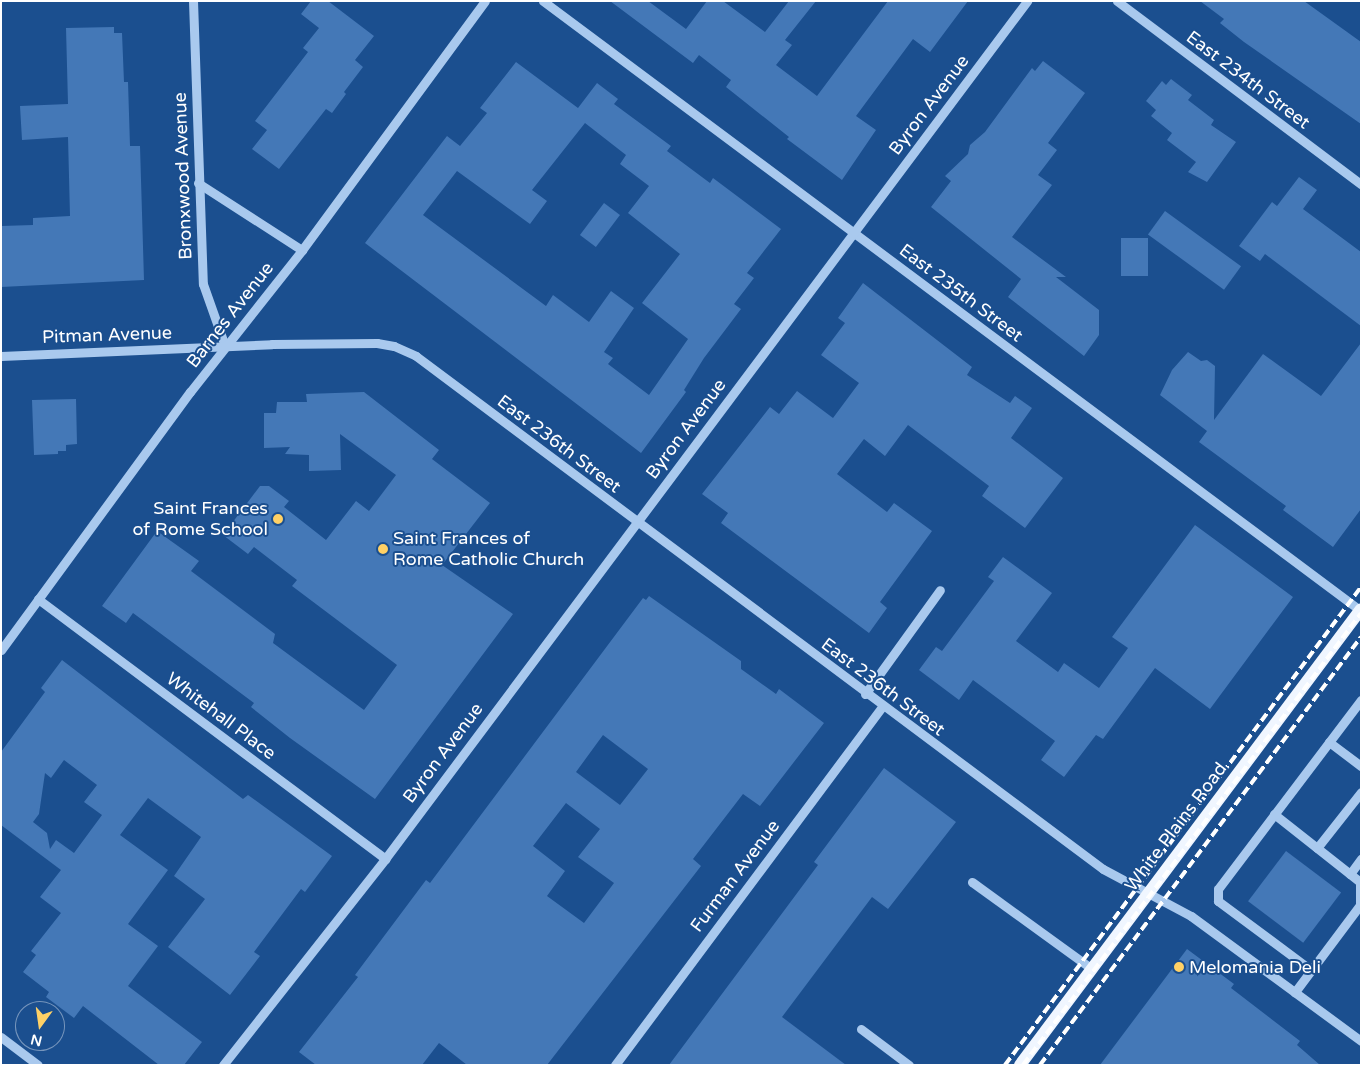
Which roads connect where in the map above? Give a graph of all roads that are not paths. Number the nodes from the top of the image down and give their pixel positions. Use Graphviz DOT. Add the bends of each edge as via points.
graph roads {
  1 [pos="193,1"];
  2 [pos="485,1"];
  3 [pos="543,1"];
  4 [pos="1027,1"];
  5 [pos="1117,1"];
  6 [pos="198,183"];
  7 [pos="1361,184"];
  8 [pos="853,233"];
  9 [pos="302,250"];
  10 [pos="225,346"];
  11 [pos="394,346"];
  12 [pos="1,356"];
  13 [pos="636,522"];
  14 [pos="940,590"];
  15 [pos="38,600"];
  16 [pos="1360,610"];
  17 [pos="1,650"];
  18 [pos="865,694"];
  19 [pos="1361,700"];
  20 [pos="882,707"];
  21 [pos="1328,742"];
  22 [pos="1361,766"];
  23 [pos="1361,792"];
  24 [pos="1274,814"];
  25 [pos="1317,848"];
  26 [pos="385,859"];
  27 [pos="1361,859"];
  28 [pos="1350,874"];
  29 [pos="972,882"];
  30 [pos="1149,893"];
  31 [pos="1092,969"];
  32 [pos="1311,970"];
  33 [pos="1295,992"];
  34 [pos="861,1029"];
  35 [pos="1,1036"];
  36 [pos="1361,1041"];
  37 [pos="38,1065"];
  38 [pos="223,1065"];
  39 [pos="615,1065"];
  40 [pos="909,1065"];
  41 [pos="1020,1065"];
  1 -- 6 [label="street, Bronxwood Avenue"];
  2 -- 9 [label="street, Barnes Avenue"];
  3 -- 8 [label="street, East 235th Street"];
  4 -- 8 [label="street, Byron Avenue"];
  5 -- 7 [label="street, East 234th Street"];
  6 -- 9 [label="street"];
  6 -- 10 [label="street, Bronxwood Avenue" via="203,284"];
  8 -- 13 [label="street, Byron Avenue"];
  8 -- 16 [label="street, East 235th Street"];
  9 -- 10 [label="street, Barnes Avenue"];
  10 -- 11 [label="street, Pitman Avenue" via="377,343"];
  10 -- 12 [label="street, Pitman Avenue"];
  10 -- 15 [label="street, Barnes Avenue"];
  11 -- 13 [label="street, East 236th Street" via="416,356"];
  13 -- 18 [label="street, East 236th Street"];
  13 -- 26 [label="street, Byron Avenue"];
  14 -- 18 [label="street"];
  15 -- 17 [label="street, Barnes Avenue"];
  15 -- 26 [label="street, Whitehall Place"];
  16 -- 30 [label="main road, White Plains Road"];
  18 -- 20 [label="street, East 236th Street"];
  19 -- 21 [label="street"];
  20 -- 30 [label="street, East 236th Street" via="1103,869"];
  20 -- 39 [label="street, Furman Avenue"];
  21 -- 22 [label="street"];
  21 -- 24 [label="street"];
  23 -- 25 [label="street"];
  24 -- 25 [label="street"];
  24 -- 32 [label="street" via="1218,889 1218,901"];
  25 -- 28 [label="street"];
  26 -- 38 [label="street, Byron Avenue"];
  27 -- 28 [label="street"];
  28 -- 32 [label="street" via="1360,882 1360,906"];
  29 -- 31 [label="street"];
  30 -- 31 [label="main road, White Plains Road"];
  30 -- 33 [label="street, East 236th Street" via="1191,916"];
  31 -- 41 [label="main road, White Plains Road"];
  32 -- 33 [label="street"];
  33 -- 36 [label="street, East 236th Street"];
  34 -- 40 [label="street"];
  35 -- 37 [label="street"];
}
